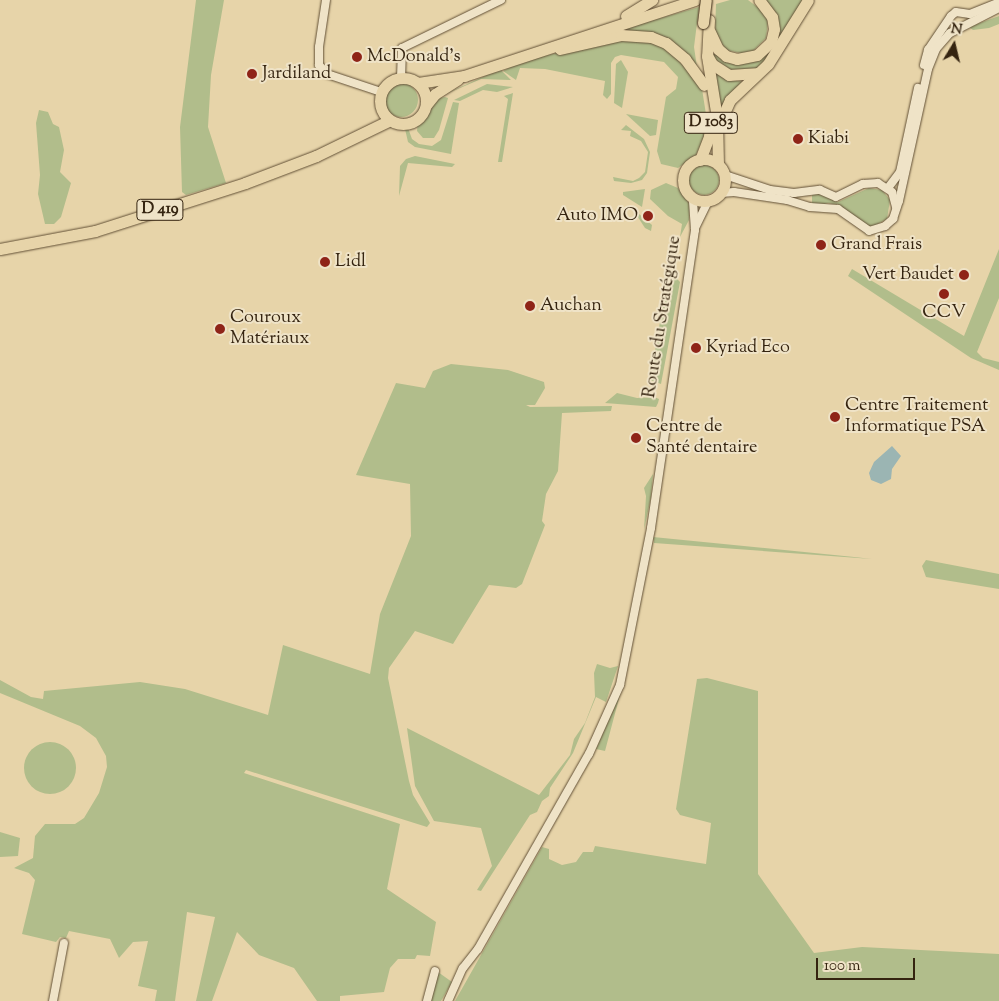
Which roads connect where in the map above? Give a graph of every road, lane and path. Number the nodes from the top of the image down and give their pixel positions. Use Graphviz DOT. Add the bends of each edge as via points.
graph roads {
  1 [pos="326,0"];
  2 [pos="501,0"];
  3 [pos="652,0"];
  4 [pos="706,0"];
  5 [pos="713,0"];
  6 [pos="759,0"];
  7 [pos="808,0"];
  8 [pos="691,1"];
  9 [pos="999,2"];
  10 [pos="999,8"];
  11 [pos="948,23"];
  12 [pos="705,27"];
  13 [pos="955,29"];
  14 [pos="584,34"];
  15 [pos="524,55"];
  16 [pos="707,56"];
  17 [pos="756,74"];
  18 [pos="464,76"];
  19 [pos="401,78"];
  20 [pos="418,83"];
  21 [pos="704,85"];
  22 [pos="382,92"];
  23 [pos="426,105"];
  24 [pos="381,110"];
  25 [pos="390,120"];
  26 [pos="717,128"];
  27 [pos="350,137"];
  28 [pos="700,160"];
  29 [pos="718,164"];
  30 [pos="724,175"];
  31 [pos="888,188"];
  32 [pos="721,193"];
  33 [pos="693,198"];
  34 [pos="708,201"];
  35 [pos="897,209"];
  36 [pos="695,230"];
  37 [pos="0,249"];
  38 [pos="64,943"];
  39 [pos="435,971"];
  40 [pos="53,1001"];
  41 [pos="427,1001"];
  42 [pos="448,1001"];
  1 -- 22 [label="street" via="319,65 327,74"];
  2 -- 19 [label="street" via="402,48"];
  3 -- 14 [label="main road" via="622,18"];
  4 -- 12 [label="main road, D 1083, bridge"];
  5 -- 8 [label="main road"];
  5 -- 12 [label="main road, D 1083"];
  6 -- 12 [label="main road" via="772,17 774,29 771,42 757,56 737,59 726,56"];
  7 -- 17 [label="main road" via="768,64"];
  8 -- 14 [label="main road"];
  9 -- 11 [label="street" via="970,14 956,12"];
  10 -- 13 [label="street"];
  11 -- 13 [label="street"];
  11 -- 31 [label="street" via="928,50 900,172"];
  12 -- 16 [label="main road"];
  12 -- 21 [label="main road, D 1083"];
  13 -- 35 [label="street" via="940,42 932,57"];
  14 -- 15 [label="main road"];
  15 -- 18 [label="main road"];
  15 -- 21 [label="main road" via="636,34 666,44 685,59"];
  16 -- 17 [label="main road" via="712,64 728,75"];
  16 -- 26 [label="main road, D 1083"];
  17 -- 26 [label="main road" via="730,100"];
  18 -- 20 [label="main road"];
  18 -- 23 [label="main road" via="435,94"];
  19 -- 20 [label="main road"];
  19 -- 22 [label="main road" via="389,82"];
  20 -- 23 [label="main road" via="425,93"];
  21 -- 28 [label="main road, D 1083" via="711,122"];
  22 -- 24 [label="main road"];
  23 -- 25 [label="main road" via="412,122 400,124"];
  24 -- 25 [label="main road"];
  24 -- 27 [label="main road, D 419"];
  25 -- 27 [label="main road, D 419"];
  26 -- 29 [label="main road, D 1083"];
  27 -- 37 [label="main road, D 419" via="316,156 95,231"];
  28 -- 29 [label="main road"];
  28 -- 33 [label="main road" via="687,168 683,178 685,190"];
  29 -- 30 [label="main road"];
  30 -- 31 [label="street" via="770,190 794,193 820,190 836,197 863,184 878,183"];
  30 -- 32 [label="main road"];
  31 -- 35 [label="street"];
  32 -- 34 [label="main road"];
  32 -- 35 [label="street" via="734,192 810,207 838,209 869,231 885,226"];
  33 -- 34 [label="main road"];
  33 -- 36 [label="street, Route du Stratégique"];
  34 -- 36 [label="street, Route du Stratégique"];
  36 -- 42 [label="street, Route du Stratégique" via="635,617 616,694 589,754"];
  38 -- 40 [label="street"];
  39 -- 41 [label="street"];
}
